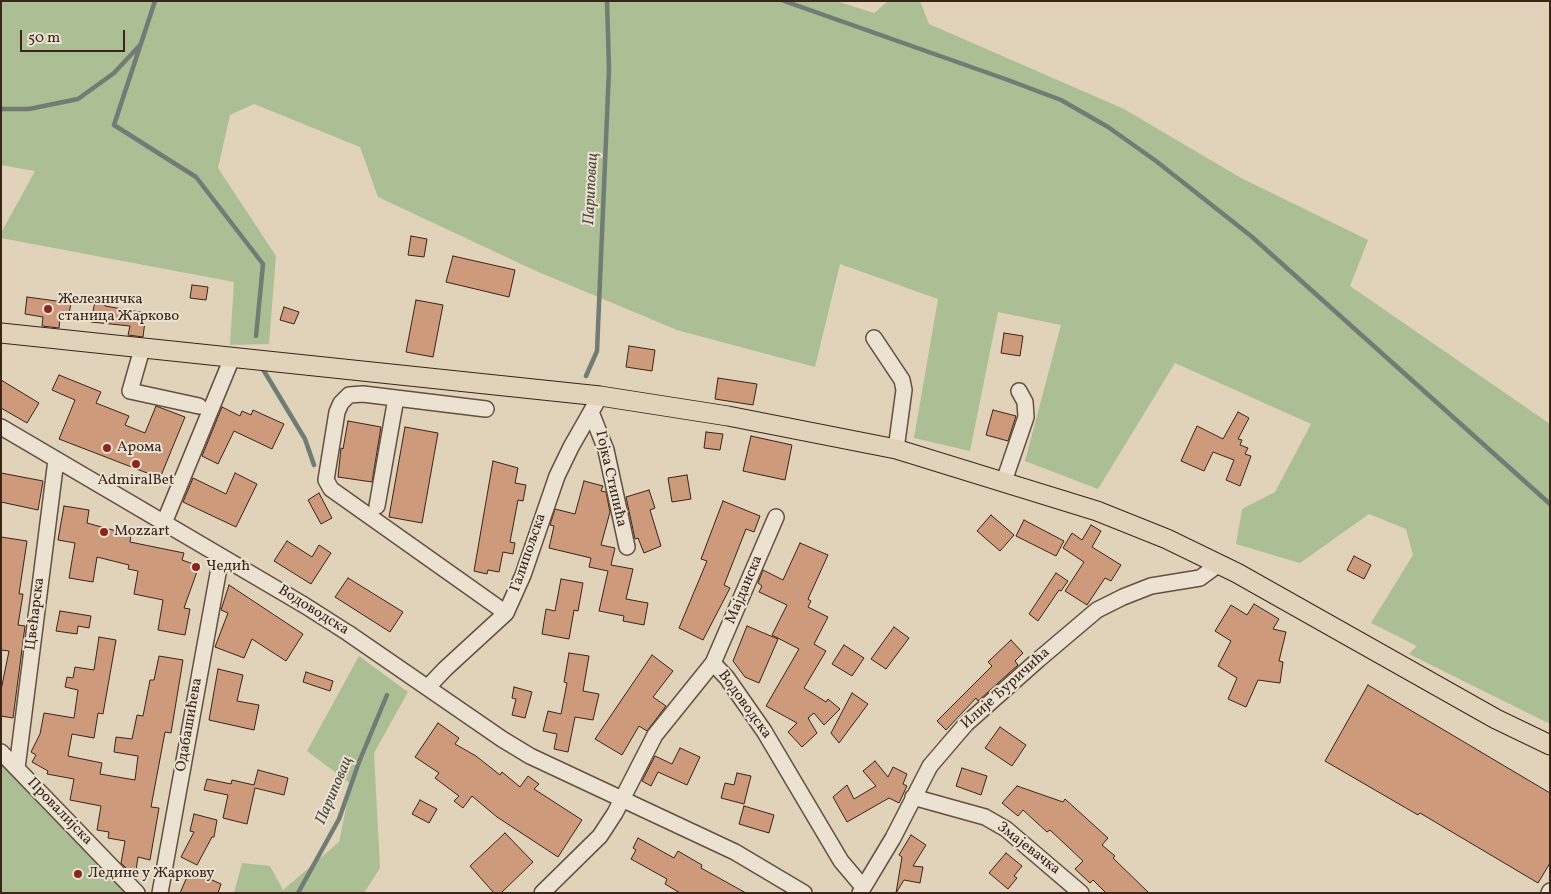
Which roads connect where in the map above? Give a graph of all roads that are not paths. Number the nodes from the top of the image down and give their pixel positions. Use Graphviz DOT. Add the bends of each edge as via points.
graph roads {
  1 [pos="1,333"];
  2 [pos="874,338"];
  3 [pos="142,349"];
  4 [pos="232,358"];
  5 [pos="1018,391"];
  6 [pos="396,398"];
  7 [pos="596,404"];
  8 [pos="199,406"];
  9 [pos="486,409"];
  10 [pos="1,428"];
  11 [pos="896,449"];
  12 [pos="56,460"];
  13 [pos="1004,481"];
  14 [pos="377,506"];
  15 [pos="776,517"];
  16 [pos="164,523"];
  17 [pos="627,547"];
  18 [pos="221,556"];
  19 [pos="1219,564"];
  20 [pos="506,613"];
  21 [pos="713,663"];
  22 [pos="428,687"];
  23 [pos="1550,745"];
  24 [pos="1,752"];
  25 [pos="17,768"];
  26 [pos="913,797"];
  27 [pos="621,800"];
  28 [pos="861,890"];
  29 [pos="137,893"];
  30 [pos="160,893"];
  31 [pos="542,893"];
  32 [pos="804,893"];
  33 [pos="1081,893"];
  1 -- 3 [label="main road"];
  2 -- 11 [label="street" via="902,380 904,390"];
  3 -- 4 [label="main road"];
  3 -- 8 [label="street" via="130,391"];
  4 -- 7 [label="main road"];
  4 -- 16 [label="street"];
  5 -- 13 [label="street" via="1025,402 1026,417"];
  6 -- 9 [label="street"];
  6 -- 14 [label="street"];
  6 -- 20 [label="street" via="349,395 340,403 327,464 328,485"];
  7 -- 11 [label="main road" via="728,416"];
  7 -- 17 [label="street, Гојка Стипића"];
  7 -- 20 [label="street, Галипољска" via="570,446 557,476 523,575"];
  10 -- 12 [label="street, Водоводска"];
  11 -- 13 [label="main road"];
  12 -- 16 [label="street, Водоводска"];
  12 -- 25 [label="street, Цвећарска"];
  13 -- 19 [label="main road" via="1097,511"];
  15 -- 21 [label="street, Мајданска"];
  16 -- 18 [label="street, Водоводска"];
  18 -- 22 [label="street, Водоводска" via="348,633"];
  18 -- 30 [label="street, Одабашићева"];
  19 -- 23 [label="main road" via="1496,719"];
  19 -- 26 [label="street, Илије Ђуричића" via="1200,578 1151,586 1098,610 966,724 930,766"];
  20 -- 22 [label="street, Галипољска"];
  21 -- 27 [label="street, Водоводска" via="655,734"];
  21 -- 28 [label="street, Водоводска" via="764,731"];
  22 -- 27 [label="street, Водоводска" via="516,748"];
  24 -- 25 [label="street, Провалијска"];
  25 -- 29 [label="street, Провалијска"];
  26 -- 28 [label="street, Илије Ђуричића" via="893,838"];
  26 -- 33 [label="street, Змајевачка" via="970,812 1006,829"];
  27 -- 31 [label="street" via="600,836"];
  27 -- 32 [label="street, Водоводска" via="735,852"];
}
